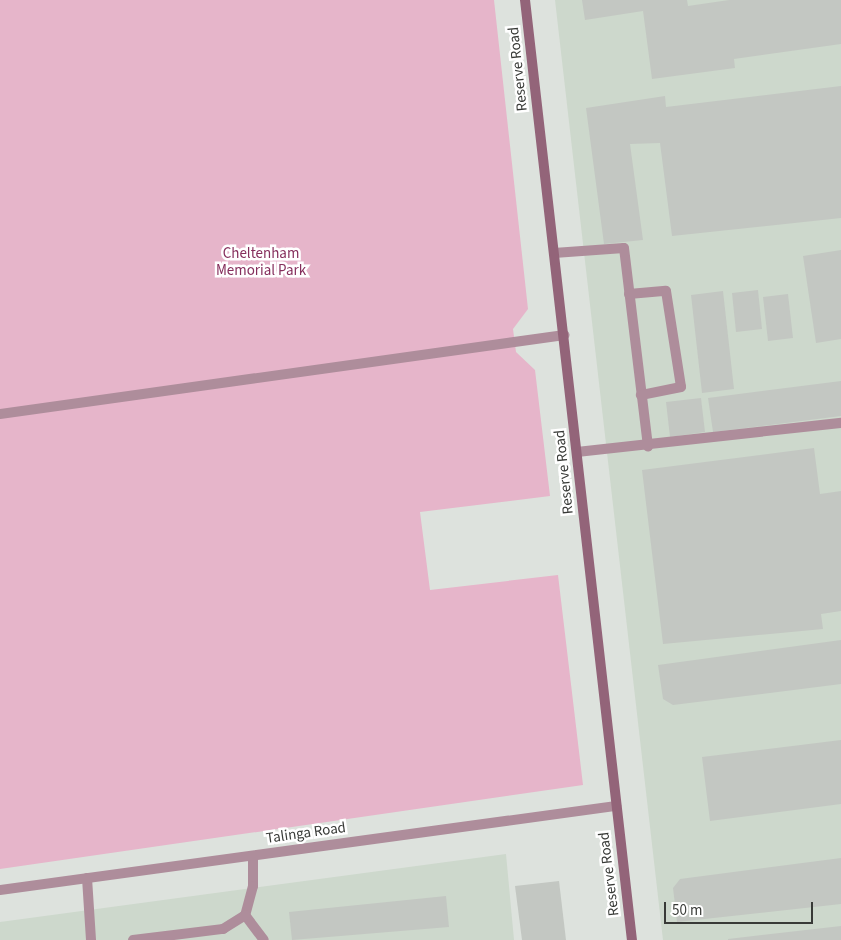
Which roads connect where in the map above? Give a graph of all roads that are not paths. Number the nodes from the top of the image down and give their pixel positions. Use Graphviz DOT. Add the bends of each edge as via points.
graph roads {
  1 [pos="525,0"];
  2 [pos="554,253"];
  3 [pos="629,294"];
  4 [pos="564,335"];
  5 [pos="641,394"];
  6 [pos="0,414"];
  7 [pos="841,423"];
  8 [pos="648,447"];
  9 [pos="577,452"];
  10 [pos="616,806"];
  11 [pos="253,856"];
  12 [pos="87,878"];
  13 [pos="0,890"];
  14 [pos="245,915"];
  15 [pos="91,940"];
  16 [pos="133,940"];
  17 [pos="264,940"];
  18 [pos="632,940"];
  1 -- 2 [label="street, Reserve Road"];
  2 -- 3 [label="street" via="624,248"];
  2 -- 4 [label="street, Reserve Road"];
  3 -- 5 [label="street"];
  3 -- 5 [label="street" via="666,291 679,367 681,387"];
  4 -- 6 [label="street"];
  4 -- 9 [label="street, Reserve Road"];
  5 -- 8 [label="street"];
  7 -- 8 [label="street"];
  8 -- 9 [label="street"];
  9 -- 10 [label="street, Reserve Road"];
  10 -- 11 [label="street, Talinga Road"];
  10 -- 18 [label="street, Reserve Road"];
  11 -- 12 [label="street, Talinga Road"];
  11 -- 14 [label="street" via="253,886"];
  12 -- 13 [label="street, Talinga Road"];
  12 -- 15 [label="street"];
  14 -- 16 [label="street" via="223,929"];
  14 -- 17 [label="street"];
}
